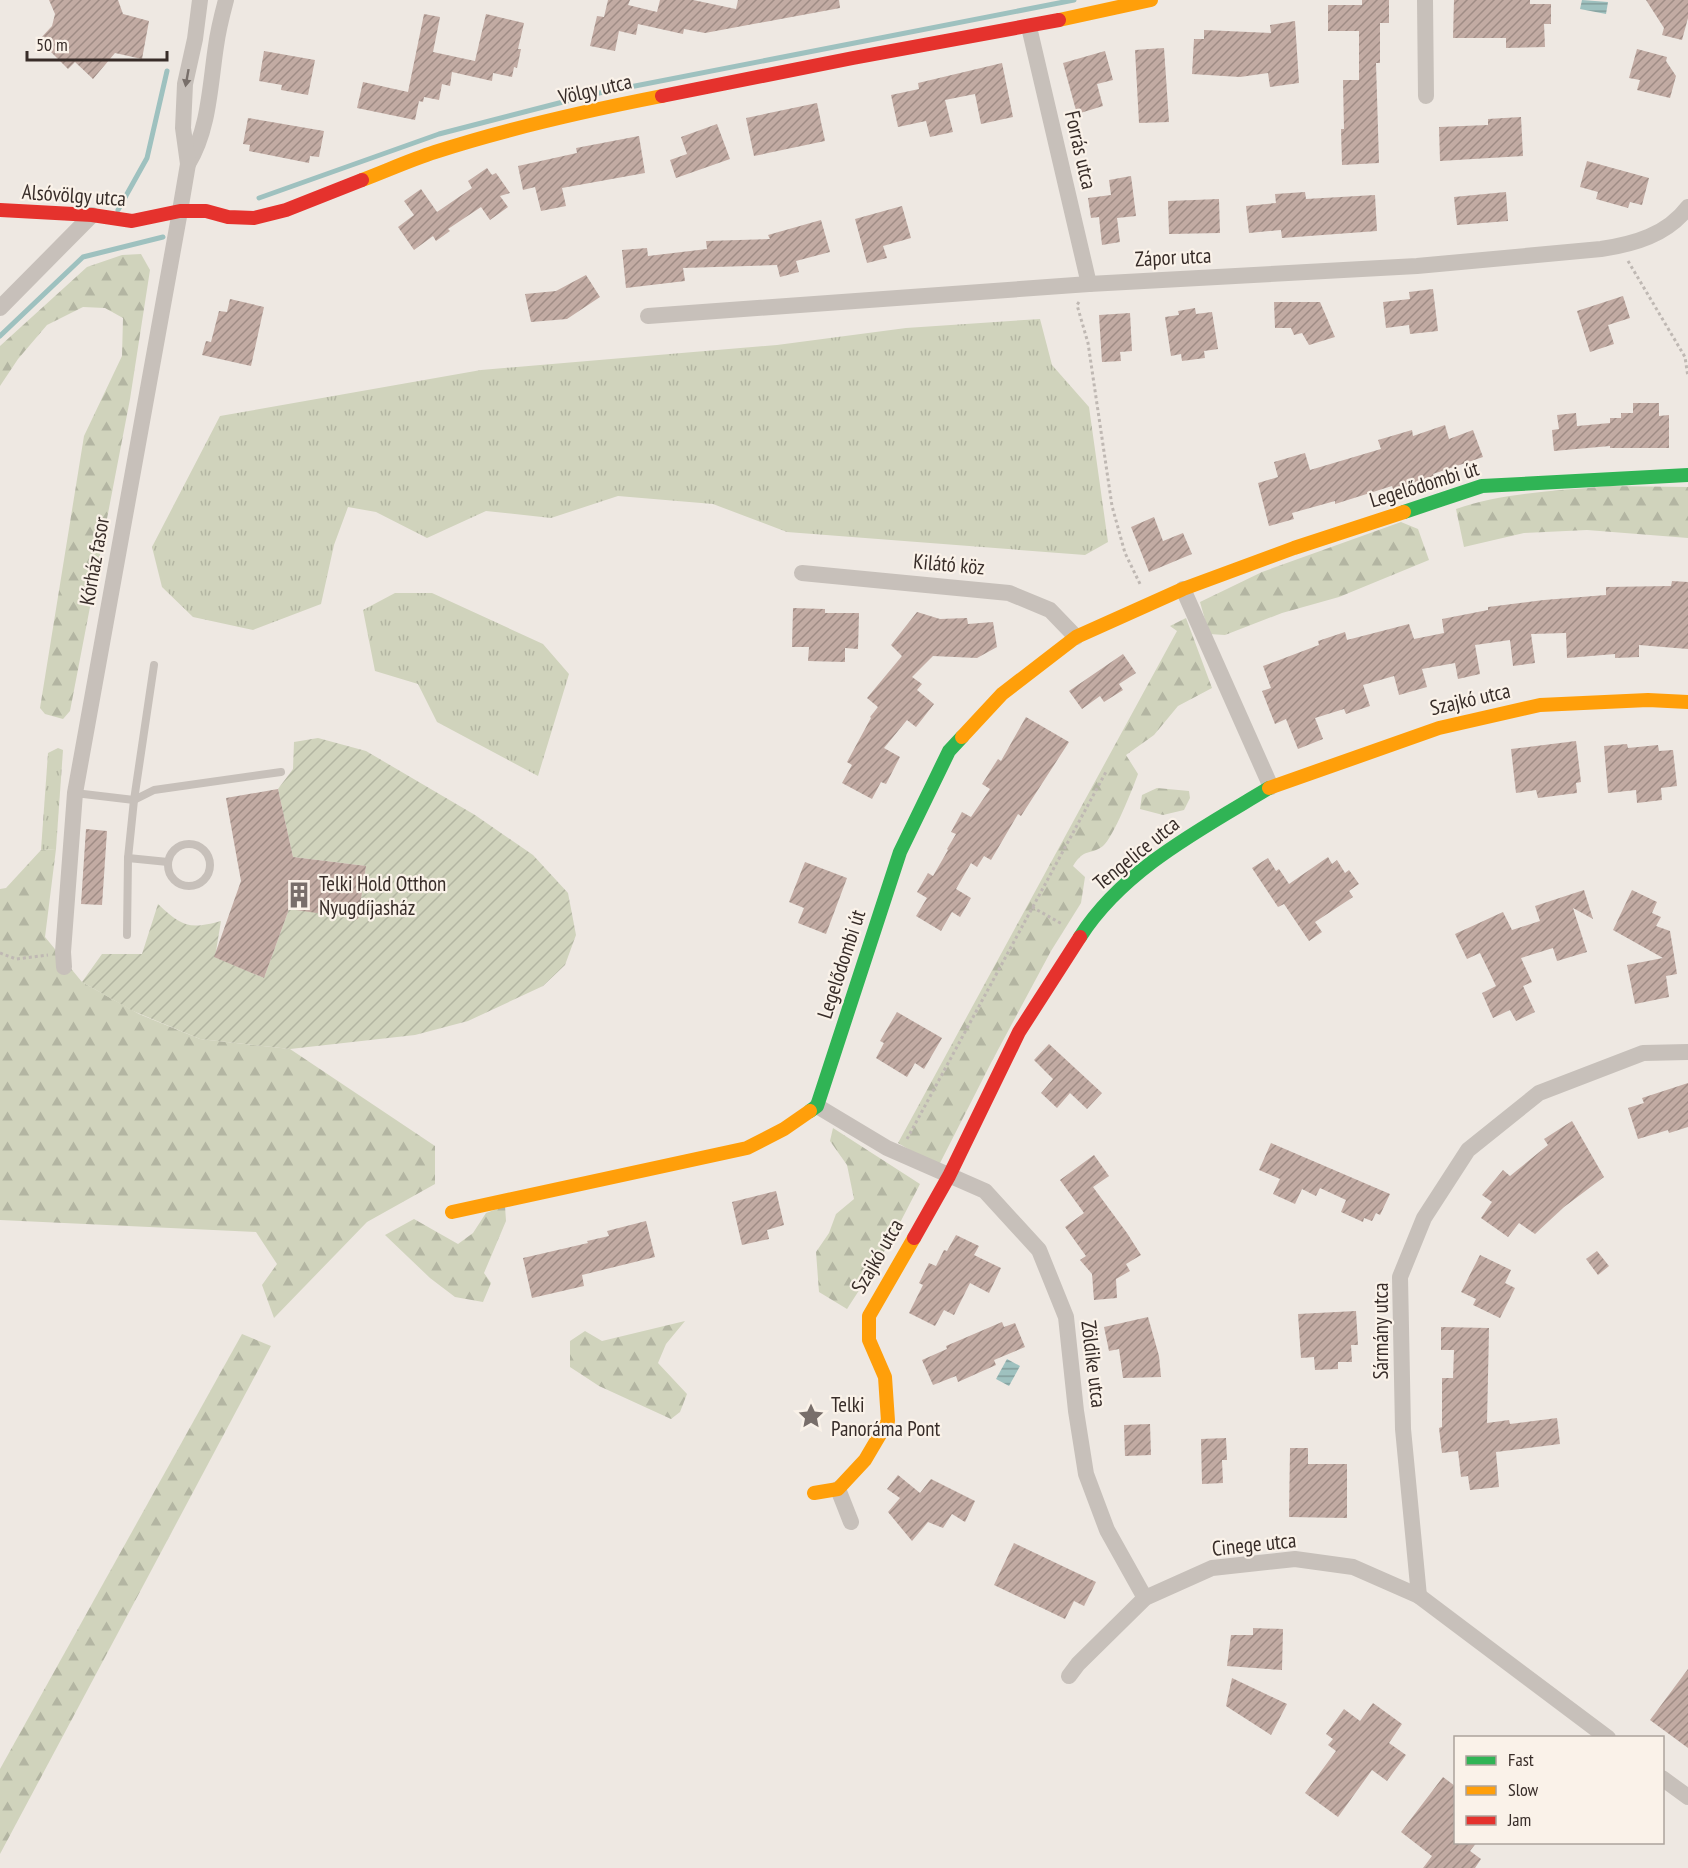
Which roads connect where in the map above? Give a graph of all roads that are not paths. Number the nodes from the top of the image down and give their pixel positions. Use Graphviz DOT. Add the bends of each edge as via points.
graph roads {
  1 [pos="200,0"];
  2 [pos="226,0"];
  3 [pos="1151,0"];
  4 [pos="1425,0"];
  5 [pos="1127,2"];
  6 [pos="1029,27"];
  7 [pos="195,39"];
  8 [pos="216,43"];
  9 [pos="1426,96"];
  10 [pos="188,164"];
  11 [pos="1688,207"];
  12 [pos="0,210"];
  13 [pos="180,211"];
  14 [pos="92,216"];
  15 [pos="1089,284"];
  16 [pos="0,308"];
  17 [pos="648,316"];
  18 [pos="1688,475"];
  19 [pos="801,573"];
  20 [pos="1183,589"];
  21 [pos="1077,637"];
  22 [pos="154,665"];
  23 [pos="1688,702"];
  24 [pos="281,772"];
  25 [pos="1271,788"];
  26 [pos="75,793"];
  27 [pos="134,800"];
  28 [pos="128,858"];
  29 [pos="168,861"];
  30 [pos="127,935"];
  31 [pos="64,960"];
  32 [pos="1688,1052"];
  33 [pos="818,1106"];
  34 [pos="949,1176"];
  35 [pos="452,1212"];
  36 [pos="838,1489"];
  37 [pos="814,1493"];
  38 [pos="850,1522"];
  39 [pos="1419,1596"];
  40 [pos="1145,1598"];
  41 [pos="1069,1676"];
  42 [pos="1607,1736"];
  43 [pos="1664,1779"];
  44 [pos="1688,1797"];
  1 -- 7 [label="street, Kórház fasor"];
  2 -- 8 [label="street, Kórház fasor"];
  3 -- 5 [label="street, Völgy utca"];
  4 -- 9 [label="street"];
  5 -- 6 [label="street, Völgy utca"];
  6 -- 13 [label="street, Völgy utca" via="596,109 433,153 286,210 254,218"];
  6 -- 15 [label="street, Forrás utca"];
  7 -- 8 [label="street"];
  7 -- 10 [label="street, Kórház fasor, one-way" via="185,84 183,129"];
  8 -- 10 [label="street, Kórház fasor" via="209,102 196,151"];
  10 -- 13 [label="street, Kórház fasor"];
  11 -- 15 [label="street, Zápor utca" via="1680,219 1661,232 1620,247 1417,266"];
  12 -- 14 [label="street, Alsóvölgy utca"];
  13 -- 14 [label="street, Alsóvölgy utca" via="132,221"];
  13 -- 26 [label="street, Kórház fasor"];
  14 -- 16 [label="street"];
  15 -- 17 [label="street, Zápor utca"];
  18 -- 20 [label="street, Legelődombi út" via="1482,486"];
  19 -- 21 [label="street, Kilátó köz" via="1009,593 1050,609"];
  20 -- 21 [label="street, Legelődombi út"];
  20 -- 25 [label="street"];
  21 -- 33 [label="street, Legelődombi út" via="1002,694 949,751 900,852"];
  22 -- 27 [label="lane"];
  23 -- 25 [label="street, Szajkó utca" via="1540,705 1438,728"];
  24 -- 27 [label="lane" via="154,790"];
  25 -- 34 [label="street, Tengelice utca" via="1182,840 1122,887 1086,927 1019,1032"];
  26 -- 27 [label="lane"];
  26 -- 31 [label="street, Kórház fasor"];
  27 -- 28 [label="lane"];
  28 -- 29 [label="lane"];
  28 -- 30 [label="lane"];
  29 -- 29 [label="lane" via="170,876 181,885 202,883 210,871 206,852 194,844 180,846"];
  32 -- 39 [label="street, Sármány utca" via="1643,1053 1539,1093 1468,1150 1424,1218 1400,1277 1403,1429"];
  33 -- 34 [label="street, Zöldike utca" via="899,1154"];
  33 -- 35 [label="street" via="747,1148"];
  34 -- 36 [label="street, Szajkó utca" via="869,1316 869,1340 885,1377 888,1421 865,1460"];
  34 -- 40 [label="street, Zöldike utca" via="985,1191 1039,1250 1066,1317 1086,1474 1107,1530"];
  36 -- 37 [label="street"];
  36 -- 38 [label="street"];
  39 -- 40 [label="street, Cinege utca" via="1353,1567 1295,1558 1212,1568"];
  39 -- 42 [label="street, Cinege utca"];
  40 -- 41 [label="street, Cinege utca"];
  43 -- 44 [label="street"];
}
